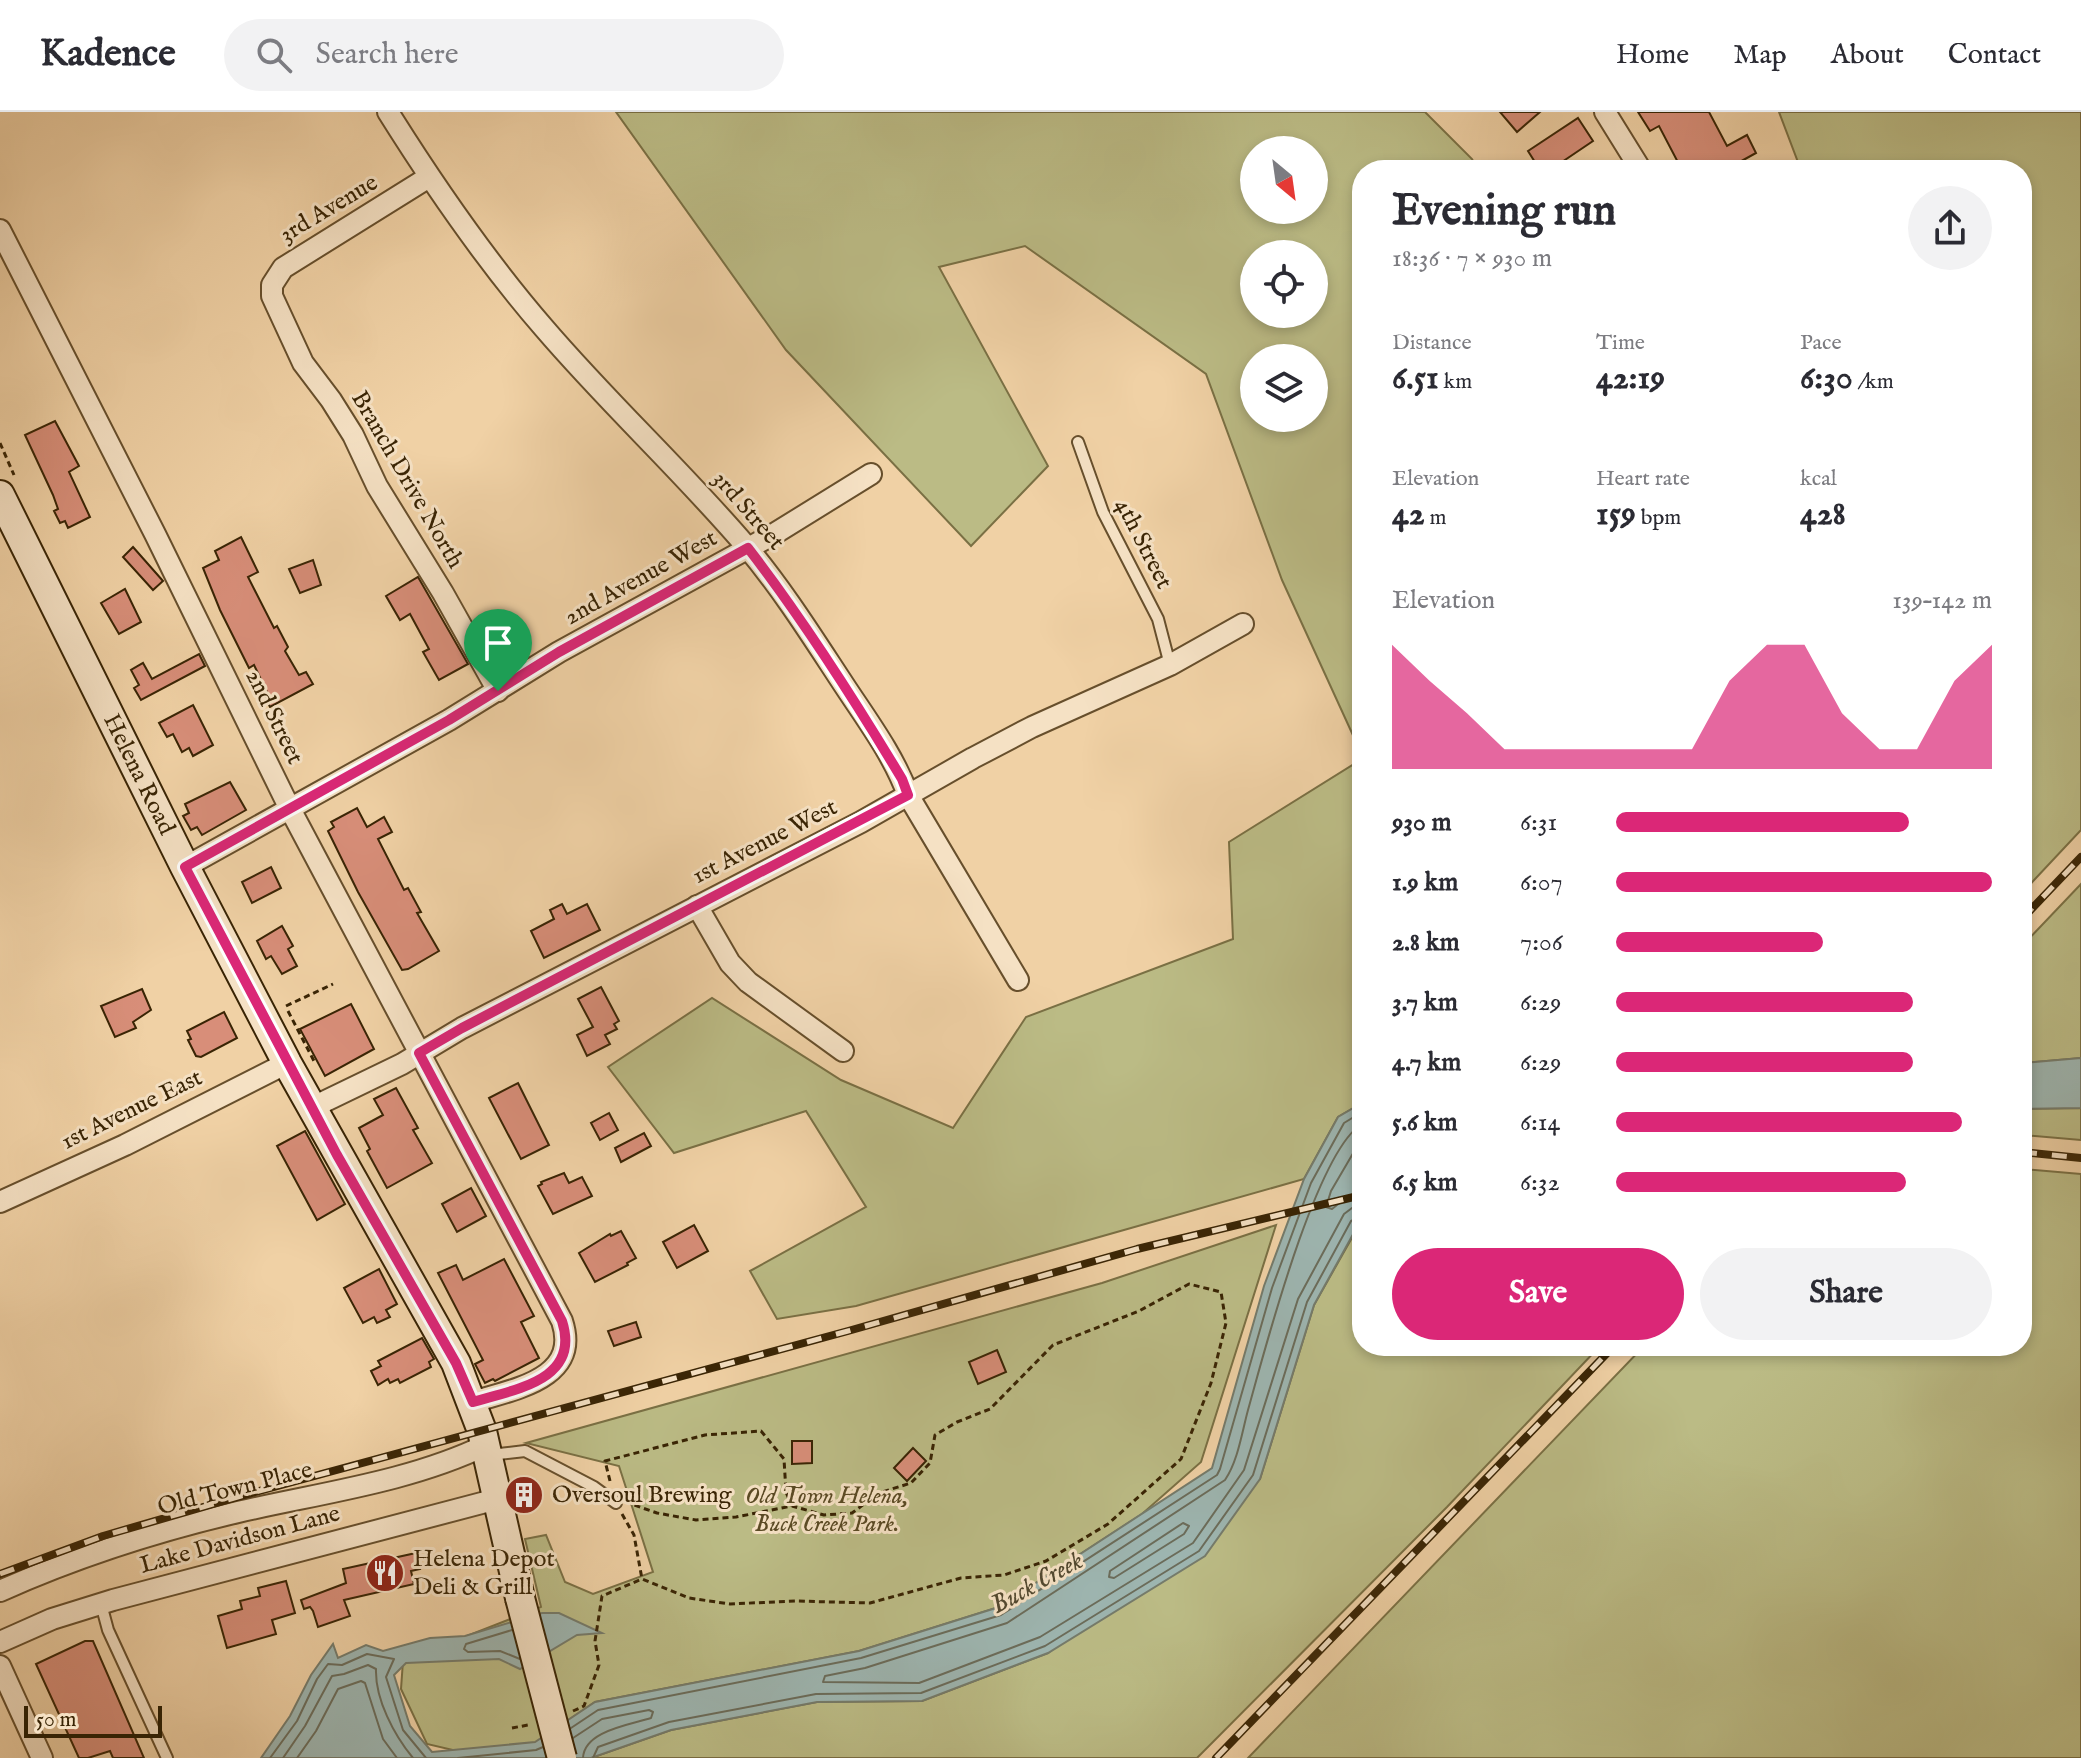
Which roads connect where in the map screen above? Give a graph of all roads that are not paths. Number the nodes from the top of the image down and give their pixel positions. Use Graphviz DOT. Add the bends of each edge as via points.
graph roads {
  1 [pos="388,112"];
  2 [pos="1605,112"];
  3 [pos="1635,160"];
  4 [pos="429,177"];
  5 [pos="0,230"];
  6 [pos="272,296"];
  7 [pos="1078,442"];
  8 [pos="871,474"];
  9 [pos="0,495"];
  10 [pos="748,548"];
  11 [pos="1243,624"];
  12 [pos="1170,665"];
  13 [pos="498,691"];
  14 [pos="908,795"];
  15 [pos="290,809"];
  16 [pos="185,867"];
  17 [pos="697,906"];
  18 [pos="1018,980"];
  19 [pos="843,1051"];
  20 [pos="419,1053"];
  21 [pos="287,1063"];
  22 [pos="311,1108"];
  23 [pos="0,1202"];
  24 [pos="473,1402"];
  25 [pos="487,1450"];
  26 [pos="497,1499"];
  27 [pos="616,1503"];
  28 [pos="0,1591"];
  29 [pos="101,1604"];
  30 [pos="0,1642"];
  31 [pos="0,1666"];
  32 [pos="42,1758"];
  33 [pos="167,1758"];
  34 [pos="562,1758"];
  1 -- 4 [label="street, 3rd Street"];
  2 -- 3 [label="street"];
  4 -- 6 [label="street, 3rd Avenue" via="283,268 272,285"];
  4 -- 10 [label="street, 3rd Street" via="544,329"];
  5 -- 15 [label="street, 2nd Street"];
  6 -- 13 [label="street, Branch Drive North" via="303,363 353,435 377,486"];
  7 -- 12 [label="lane, 4th Street" via="1103,512 1158,619"];
  8 -- 10 [label="street, 2nd Avenue West"];
  9 -- 16 [label="main road, Helena Road"];
  10 -- 13 [label="street, 2nd Avenue West"];
  10 -- 14 [label="street, 3rd Street" via="802,621"];
  11 -- 12 [label="street, 1st Avenue West"];
  12 -- 14 [label="street, 1st Avenue West" via="1032,727"];
  13 -- 15 [label="street, 2nd Avenue West"];
  14 -- 17 [label="street, 1st Avenue West"];
  14 -- 18 [label="street, 3rd Street"];
  15 -- 16 [label="street, 2nd Avenue West"];
  15 -- 20 [label="street, 2nd Street"];
  16 -- 21 [label="main road, Helena Road"];
  17 -- 19 [label="street" via="724,954 748,982"];
  17 -- 20 [label="street, 1st Avenue West"];
  20 -- 22 [label="street, 1st Avenue West"];
  20 -- 24 [label="street, 2nd Street" via="562,1321 567,1342 560,1363 538,1379"];
  21 -- 22 [label="main road, Helena Road"];
  21 -- 23 [label="street, 1st Avenue East"];
  22 -- 24 [label="main road, Helena Road"];
  24 -- 25 [label="main road, Helena Road"];
  25 -- 26 [label="main road, Helena Road"];
  25 -- 27 [label="lane" via="525,1451"];
  25 -- 28 [label="street, Old Town Place" via="184,1527"];
  26 -- 29 [label="street, Lake Davidson Lane"];
  26 -- 34 [label="main road, Helena Road, bridge"];
  29 -- 30 [label="street, Lake Davidson Lane"];
  29 -- 33 [label="lane"];
  31 -- 32 [label="street"];
}
